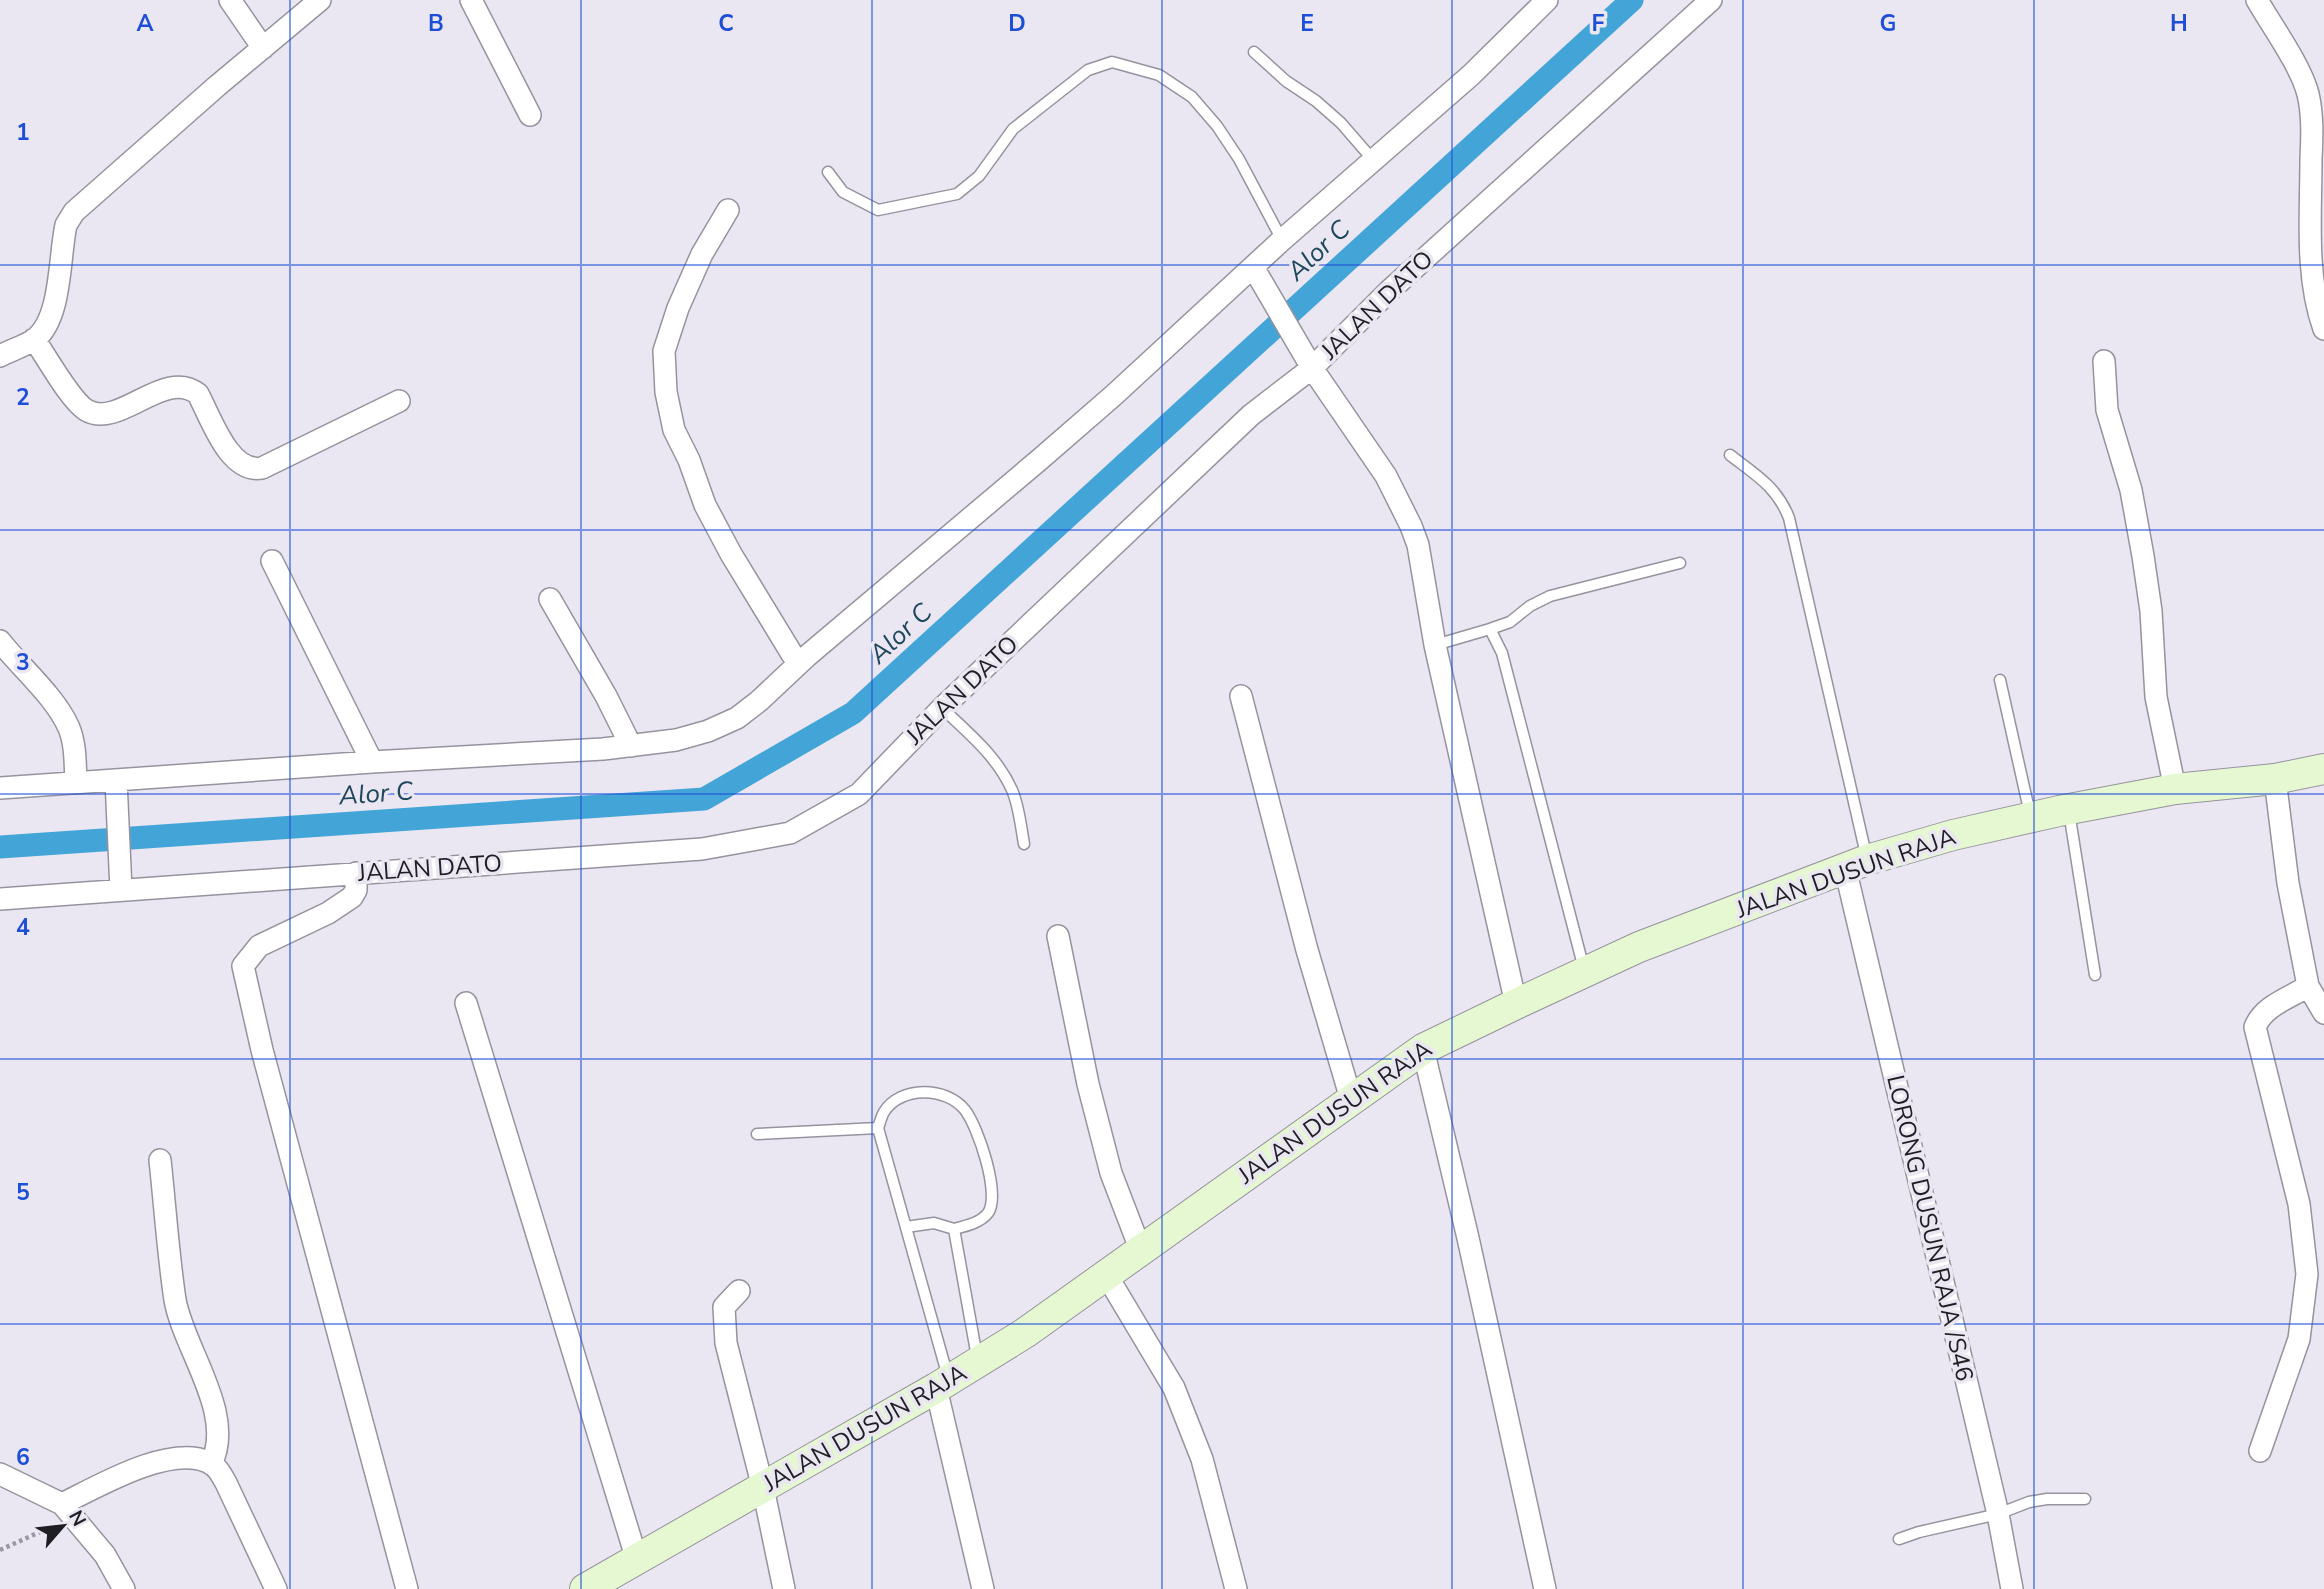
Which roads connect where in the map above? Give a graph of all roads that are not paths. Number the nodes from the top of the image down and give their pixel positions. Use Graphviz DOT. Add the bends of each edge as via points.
graph roads {
  1 [pos="230,0"];
  2 [pos="320,0"];
  3 [pos="471,0"];
  4 [pos="1547,0"];
  5 [pos="1711,0"];
  6 [pos="2257,0"];
  7 [pos="263,48"];
  8 [pos="1254,52"];
  9 [pos="530,115"];
  10 [pos="1374,161"];
  11 [pos="828,172"];
  12 [pos="728,210"];
  13 [pos="1282,240"];
  14 [pos="2317,261"];
  15 [pos="1256,272"];
  16 [pos="2324,330"];
  17 [pos="34,339"];
  18 [pos="0,356"];
  19 [pos="2104,361"];
  20 [pos="1310,365"];
  21 [pos="399,401"];
  22 [pos="1730,455"];
  23 [pos="272,561"];
  24 [pos="1680,563"];
  25 [pos="550,599"];
  26 [pos="1490,629"];
  27 [pos="0,640"];
  28 [pos="1436,645"];
  29 [pos="798,664"];
  30 [pos="2000,680"];
  31 [pos="1241,696"];
  32 [pos="942,708"];
  33 [pos="631,746"];
  34 [pos="372,762"];
  35 [pos="2324,769"];
  36 [pos="2275,779"];
  37 [pos="76,783"];
  38 [pos="116,785"];
  39 [pos="0,788"];
  40 [pos="2175,789"];
  41 [pos="2068,809"];
  42 [pos="2031,817"];
  43 [pos="1024,844"];
  44 [pos="1856,864"];
  45 [pos="356,873"];
  46 [pos="121,888"];
  47 [pos="0,899"];
  48 [pos="1059,936"];
  49 [pos="1584,972"];
  50 [pos="2095,975"];
  51 [pos="2308,986"];
  52 [pos="466,1003"];
  53 [pos="1516,1004"];
  54 [pos="2324,1013"];
  55 [pos="1423,1049"];
  56 [pos="1351,1099"];
  57 [pos="878,1128"];
  58 [pos="757,1134"];
  59 [pos="160,1160"];
  60 [pos="906,1227"];
  61 [pos="954,1229"];
  62 [pos="1141,1251"];
  63 [pos="1107,1276"];
  64 [pos="739,1292"];
  65 [pos="978,1362"];
  66 [pos="942,1384"];
  67 [pos="2260,1451"];
  68 [pos="211,1464"];
  69 [pos="0,1474"];
  70 [pos="763,1488"];
  71 [pos="2085,1499"];
  72 [pos="68,1510"];
  73 [pos="1998,1514"];
  74 [pos="1899,1539"];
  75 [pos="637,1560"];
  76 [pos="124,1589"];
  77 [pos="276,1589"];
  78 [pos="407,1589"];
  79 [pos="585,1589"];
  80 [pos="784,1589"];
  81 [pos="983,1589"];
  82 [pos="1236,1589"];
  83 [pos="1545,1589"];
  84 [pos="2012,1589"];
  1 -- 7 [label="street"];
  2 -- 7 [label="street"];
  3 -- 9 [label="street"];
  4 -- 10 [label="street"];
  5 -- 20 [label="street, JALAN DATO"];
  6 -- 14 [label="street" via="2308,93"];
  7 -- 17 [label="street" via="74,212 62,240 53,313"];
  8 -- 10 [label="lane" via="1333,116"];
  10 -- 13 [label="street"];
  11 -- 13 [label="lane" via="842,192 878,210 957,194 979,176 1013,129 1088,70 1112,62 1159,75 1192,97 1239,159"];
  12 -- 29 [label="street" via="702,254 664,351 666,392 674,430 705,505"];
  13 -- 15 [label="street"];
  14 -- 16 [label="street" via="2315,295"];
  15 -- 20 [label="street"];
  15 -- 29 [label="street"];
  17 -- 18 [label="street"];
  17 -- 21 [label="street" via="78,404 92,413 108,413 172,387 192,389 234,459 255,469"];
  19 -- 40 [label="street" via="2107,410 2143,556 2156,697"];
  20 -- 28 [label="street" via="1386,476 1411,526"];
  20 -- 32 [label="street, JALAN DATO" via="1251,415"];
  22 -- 44 [label="lane" via="1770,486 1789,518"];
  23 -- 34 [label="street"];
  24 -- 26 [label="lane" via="1550,596 1510,622"];
  25 -- 33 [label="street"];
  26 -- 28 [label="lane"];
  26 -- 49 [label="lane" via="1502,653"];
  27 -- 37 [label="street" via="59,710 74,750"];
  28 -- 53 [label="street"];
  29 -- 33 [label="street" via="737,718 676,740"];
  30 -- 42 [label="lane"];
  31 -- 56 [label="street"];
  32 -- 43 [label="lane" via="1001,770 1013,793"];
  32 -- 45 [label="street, JALAN DATO" via="859,794 790,833 702,849"];
  33 -- 34 [label="street"];
  34 -- 38 [label="street"];
  35 -- 36 [label="main road, JALAN DUSUN RAJA"];
  36 -- 40 [label="main road, JALAN DUSUN RAJA"];
  36 -- 51 [label="street" via="2288,883"];
  37 -- 38 [label="street"];
  37 -- 39 [label="street"];
  38 -- 46 [label="street"];
  40 -- 41 [label="main road, JALAN DUSUN RAJA"];
  41 -- 42 [label="main road, JALAN DUSUN RAJA"];
  41 -- 50 [label="lane"];
  42 -- 44 [label="main road, JALAN DUSUN RAJA"];
  44 -- 49 [label="main road, JALAN DUSUN RAJA"];
  44 -- 73 [label="street, LORONG DUSUN RAJA /S46"];
  45 -- 46 [label="street, JALAN DATO"];
  45 -- 78 [label="street" via="352,897 259,946 243,966"];
  46 -- 47 [label="street, JALAN DATO"];
  48 -- 62 [label="street" via="1108,1162"];
  49 -- 53 [label="main road, JALAN DUSUN RAJA"];
  51 -- 54 [label="street"];
  51 -- 67 [label="street" via="2267,1009 2255,1027 2299,1204 2307,1274 2299,1339"];
  52 -- 75 [label="street"];
  53 -- 55 [label="main road, JALAN DUSUN RAJA"];
  55 -- 56 [label="main road, JALAN DUSUN RAJA"];
  55 -- 83 [label="street"];
  56 -- 62 [label="main road, JALAN DUSUN RAJA"];
  57 -- 58 [label="lane"];
  57 -- 60 [label="lane"];
  57 -- 61 [label="lane" via="889,1106 916,1092 948,1097 964,1108 986,1164 992,1204 983,1218"];
  59 -- 68 [label="street" via="176,1303 215,1410 218,1451"];
  60 -- 61 [label="lane" via="934,1223"];
  60 -- 66 [label="lane"];
  61 -- 65 [label="lane"];
  62 -- 63 [label="main road, JALAN DUSUN RAJA"];
  63 -- 65 [label="main road, JALAN DUSUN RAJA"];
  63 -- 82 [label="street" via="1174,1388 1202,1459"];
  64 -- 70 [label="street" via="724,1307 726,1343"];
  65 -- 66 [label="main road, JALAN DUSUN RAJA"];
  66 -- 70 [label="main road, JALAN DUSUN RAJA"];
  66 -- 81 [label="street"];
  68 -- 72 [label="street" via="193,1458 151,1463 128,1471"];
  68 -- 77 [label="street" via="226,1483"];
  69 -- 72 [label="street"];
  70 -- 75 [label="main road, JALAN DUSUN RAJA"];
  70 -- 80 [label="street"];
  71 -- 73 [label="lane" via="2046,1499"];
  72 -- 76 [label="street" via="105,1555"];
  73 -- 74 [label="lane"];
  73 -- 84 [label="street, LORONG DUSUN RAJA /S46"];
  75 -- 79 [label="main road, JALAN DUSUN RAJA"];
}
